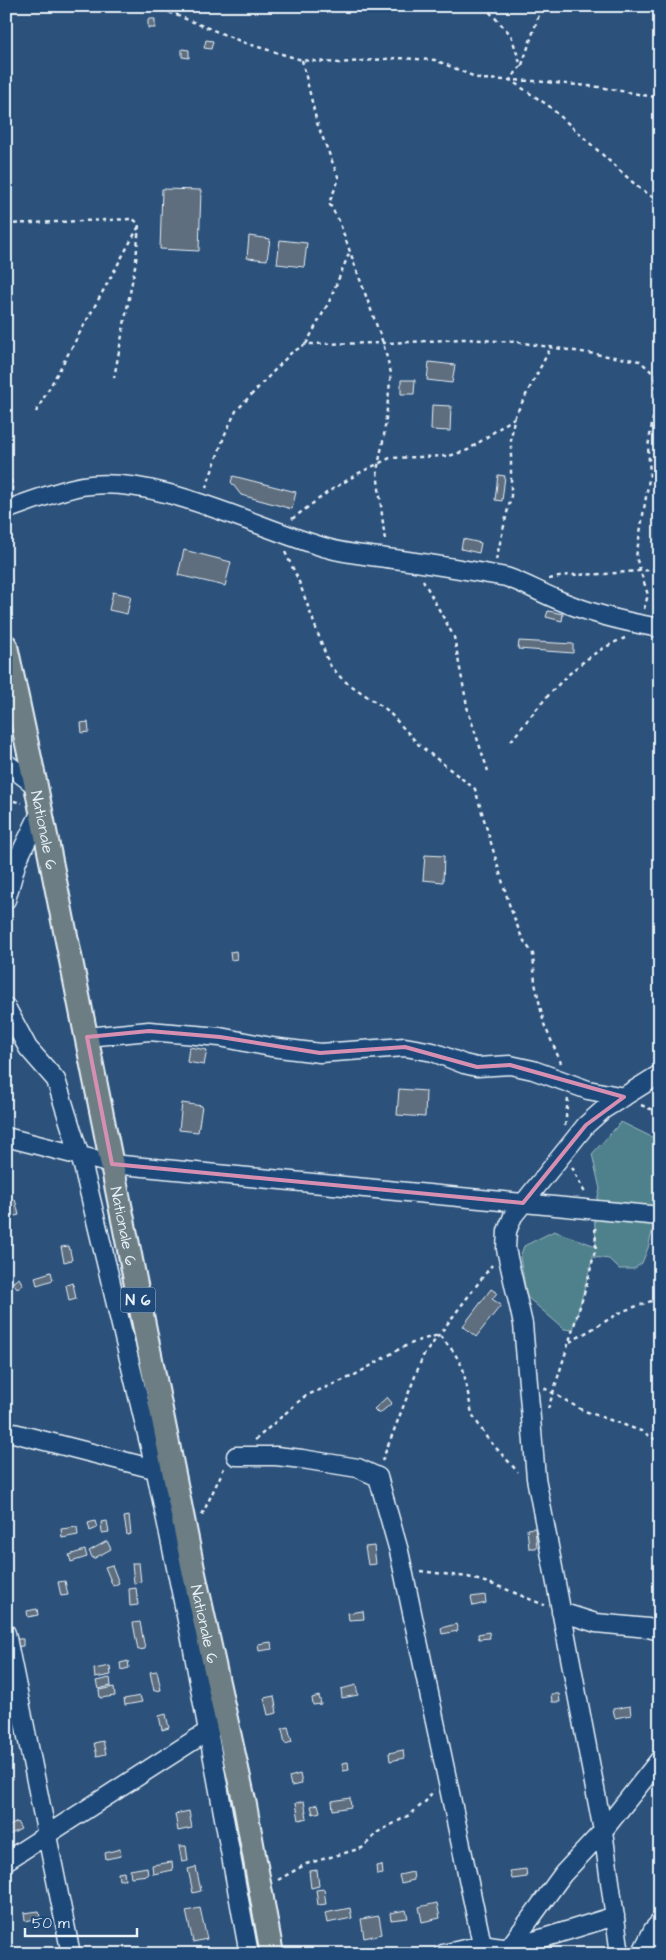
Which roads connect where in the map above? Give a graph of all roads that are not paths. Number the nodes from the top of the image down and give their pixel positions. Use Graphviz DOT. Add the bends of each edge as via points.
graph roads {
  1 [pos="11,508"];
  2 [pos="660,628"];
  3 [pos="6,646"];
  4 [pos="6,763"];
  5 [pos="36,786"];
  6 [pos="41,811"];
  7 [pos="6,900"];
  8 [pos="6,1007"];
  9 [pos="87,1037"];
  10 [pos="660,1074"];
  11 [pos="624,1097"];
  12 [pos="6,1137"];
  13 [pos="80,1156"];
  14 [pos="112,1164"];
  15 [pos="523,1203"];
  16 [pos="660,1216"];
  17 [pos="6,1431"];
  18 [pos="236,1456"];
  19 [pos="165,1472"];
  20 [pos="561,1612"];
  21 [pos="660,1631"];
  22 [pos="6,1633"];
  23 [pos="217,1725"];
  24 [pos="660,1759"];
  25 [pos="603,1831"];
  26 [pos="47,1834"];
  27 [pos="6,1860"];
  28 [pos="615,1916"];
  29 [pos="660,1922"];
  30 [pos="508,1949"];
  31 [pos="483,1950"];
  32 [pos="71,1954"];
  33 [pos="249,1954"];
  34 [pos="272,1954"];
  35 [pos="443,1954"];
  36 [pos="620,1954"];
  37 [pos="641,1954"];
  1 -- 2 [label="street" via="82,486 142,488 200,503 335,550 493,575 525,583 634,630"];
  3 -- 5 [label="main road, Nationale 6 / N 6"];
  4 -- 5 [label="street"];
  5 -- 6 [label="main road, Nationale 6 / N 6"];
  6 -- 7 [label="street" via="17,860"];
  6 -- 9 [label="main road, Nationale 6 / N 6"];
  8 -- 13 [label="street" via="28,1048 56,1080"];
  9 -- 11 [label="street" via="149,1031 220,1037 320,1053 405,1047 433,1052 477,1067 510,1065 533,1070 588,1090"];
  9 -- 14 [label="main road, Nationale 6 / N 6"];
  10 -- 11 [label="street"];
  11 -- 15 [label="street" via="592,1119"];
  12 -- 13 [label="street"];
  13 -- 14 [label="street"];
  13 -- 19 [label="street"];
  14 -- 15 [label="street"];
  14 -- 19 [label="main road, Nationale 6 / N 6"];
  15 -- 16 [label="street"];
  15 -- 20 [label="street" via="507,1231 506,1248 523,1324 536,1478"];
  17 -- 19 [label="street"];
  18 -- 31 [label="street" via="302,1459 358,1468 378,1477 400,1551"];
  19 -- 23 [label="street" via="192,1644"];
  19 -- 23 [label="main road, Nationale 6 / N 6" via="189,1544"];
  20 -- 21 [label="street" via="596,1623"];
  20 -- 25 [label="street"];
  22 -- 26 [label="street"];
  23 -- 26 [label="street"];
  23 -- 33 [label="street"];
  23 -- 34 [label="main road, Nationale 6 / N 6" via="260,1889"];
  24 -- 25 [label="street"];
  25 -- 28 [label="street"];
  25 -- 30 [label="street" via="563,1874"];
  26 -- 27 [label="street"];
  26 -- 32 [label="street"];
  28 -- 30 [label="street"];
  28 -- 36 [label="street"];
  29 -- 37 [label="street"];
  30 -- 31 [label="street"];
  31 -- 35 [label="street"];
}
